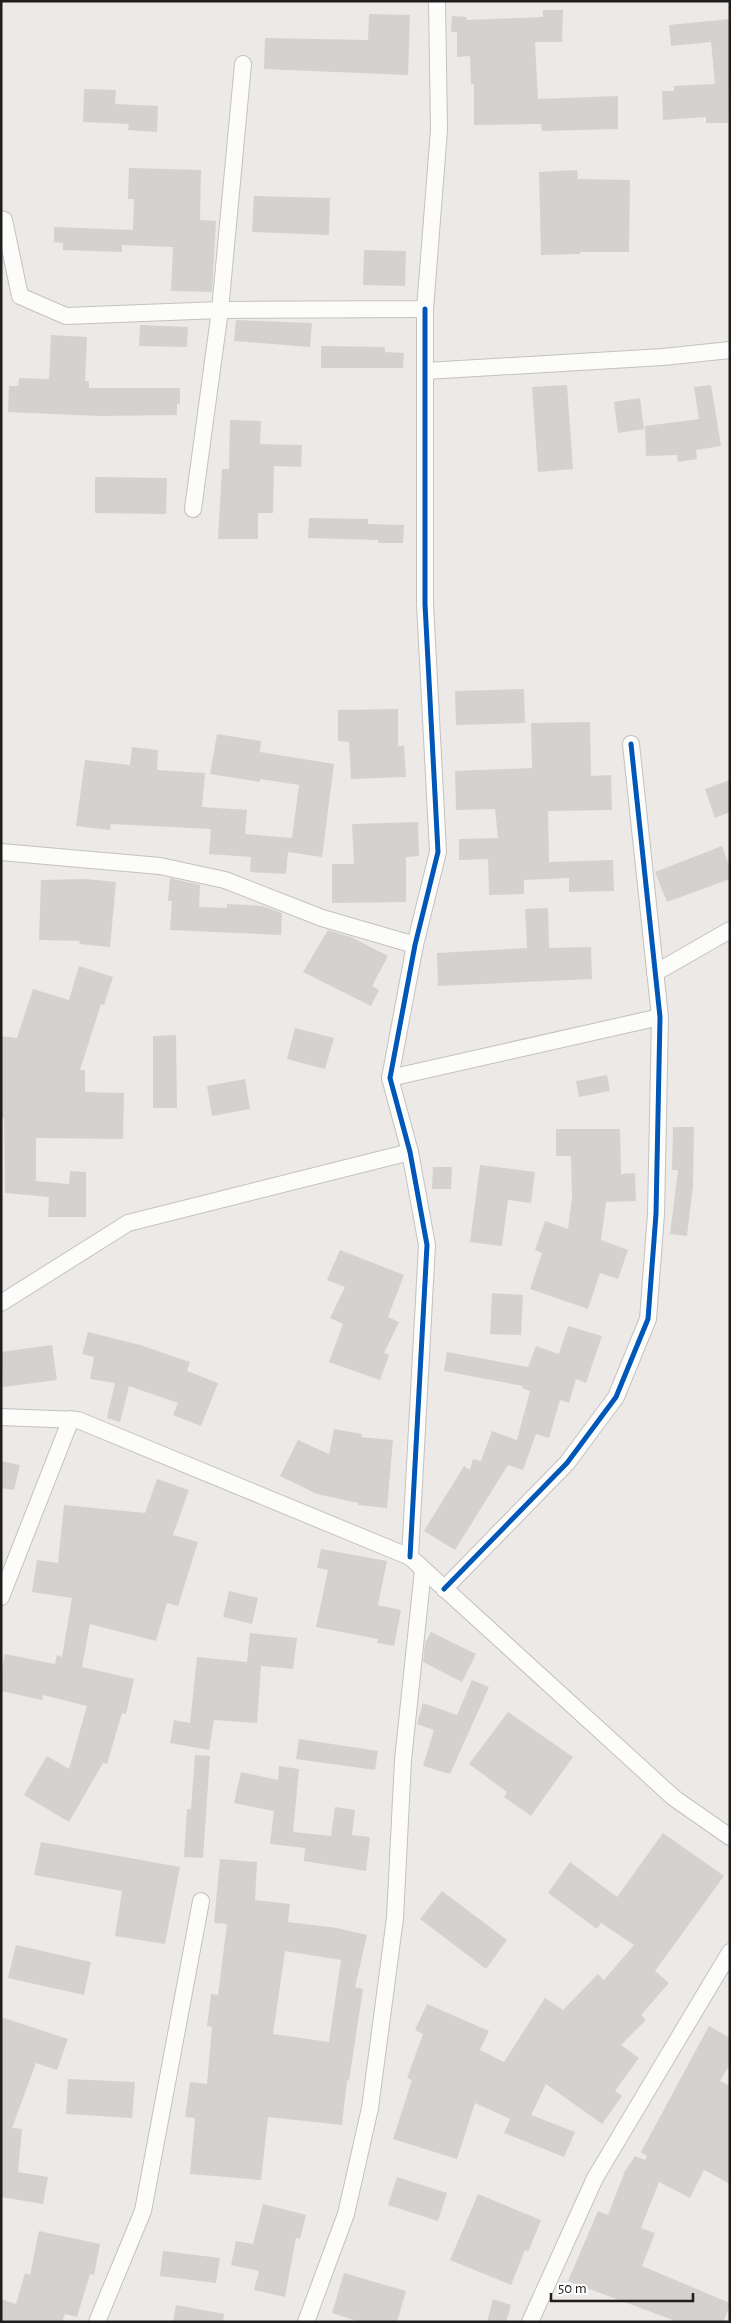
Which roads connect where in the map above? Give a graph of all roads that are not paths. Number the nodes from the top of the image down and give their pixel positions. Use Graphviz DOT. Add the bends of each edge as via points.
graph roads {
  1 [pos="437,1"];
  2 [pos="243,64"];
  3 [pos="1,219"];
  4 [pos="425,309"];
  5 [pos="220,310"];
  6 [pos="730,350"];
  7 [pos="426,371"];
  8 [pos="193,509"];
  9 [pos="631,744"];
  10 [pos="1,852"];
  11 [pos="730,930"];
  12 [pos="415,945"];
  13 [pos="655,973"];
  14 [pos="660,1017"];
  15 [pos="390,1078"];
  16 [pos="410,1152"];
  17 [pos="1,1303"];
  18 [pos="1,1417"];
  19 [pos="71,1419"];
  20 [pos="410,1557"];
  21 [pos="423,1570"];
  22 [pos="444,1589"];
  23 [pos="1,1597"];
  24 [pos="730,1837"];
  25 [pos="200,1901"];
  26 [pos="730,1952"];
  27 [pos="97,2322"];
  28 [pos="306,2322"];
  29 [pos="530,2322"];
  1 -- 4 [label="street" via="439,130"];
  2 -- 5 [label="street"];
  3 -- 5 [label="street" via="4,220 20,296 66,316"];
  4 -- 5 [label="street"];
  4 -- 7 [label="street"];
  5 -- 8 [label="street"];
  6 -- 7 [label="street"];
  7 -- 12 [label="street" via="425,604 438,852"];
  9 -- 13 [label="street"];
  10 -- 12 [label="street" via="160,866 225,880 322,918"];
  11 -- 13 [label="street"];
  12 -- 15 [label="street"];
  13 -- 14 [label="street"];
  14 -- 15 [label="street"];
  14 -- 22 [label="street" via="656,1214 648,1319 616,1397 567,1463"];
  15 -- 16 [label="street"];
  16 -- 17 [label="street" via="128,1223"];
  16 -- 20 [label="street" via="427,1245"];
  18 -- 19 [label="street"];
  19 -- 20 [label="street"];
  19 -- 23 [label="street"];
  20 -- 21 [label="street"];
  21 -- 22 [label="street"];
  21 -- 28 [label="street" via="403,1760 395,1918 370,2108 346,2214"];
  22 -- 24 [label="street" via="674,1798"];
  25 -- 27 [label="street" via="143,2211"];
  26 -- 29 [label="street" via="595,2178"];
}
